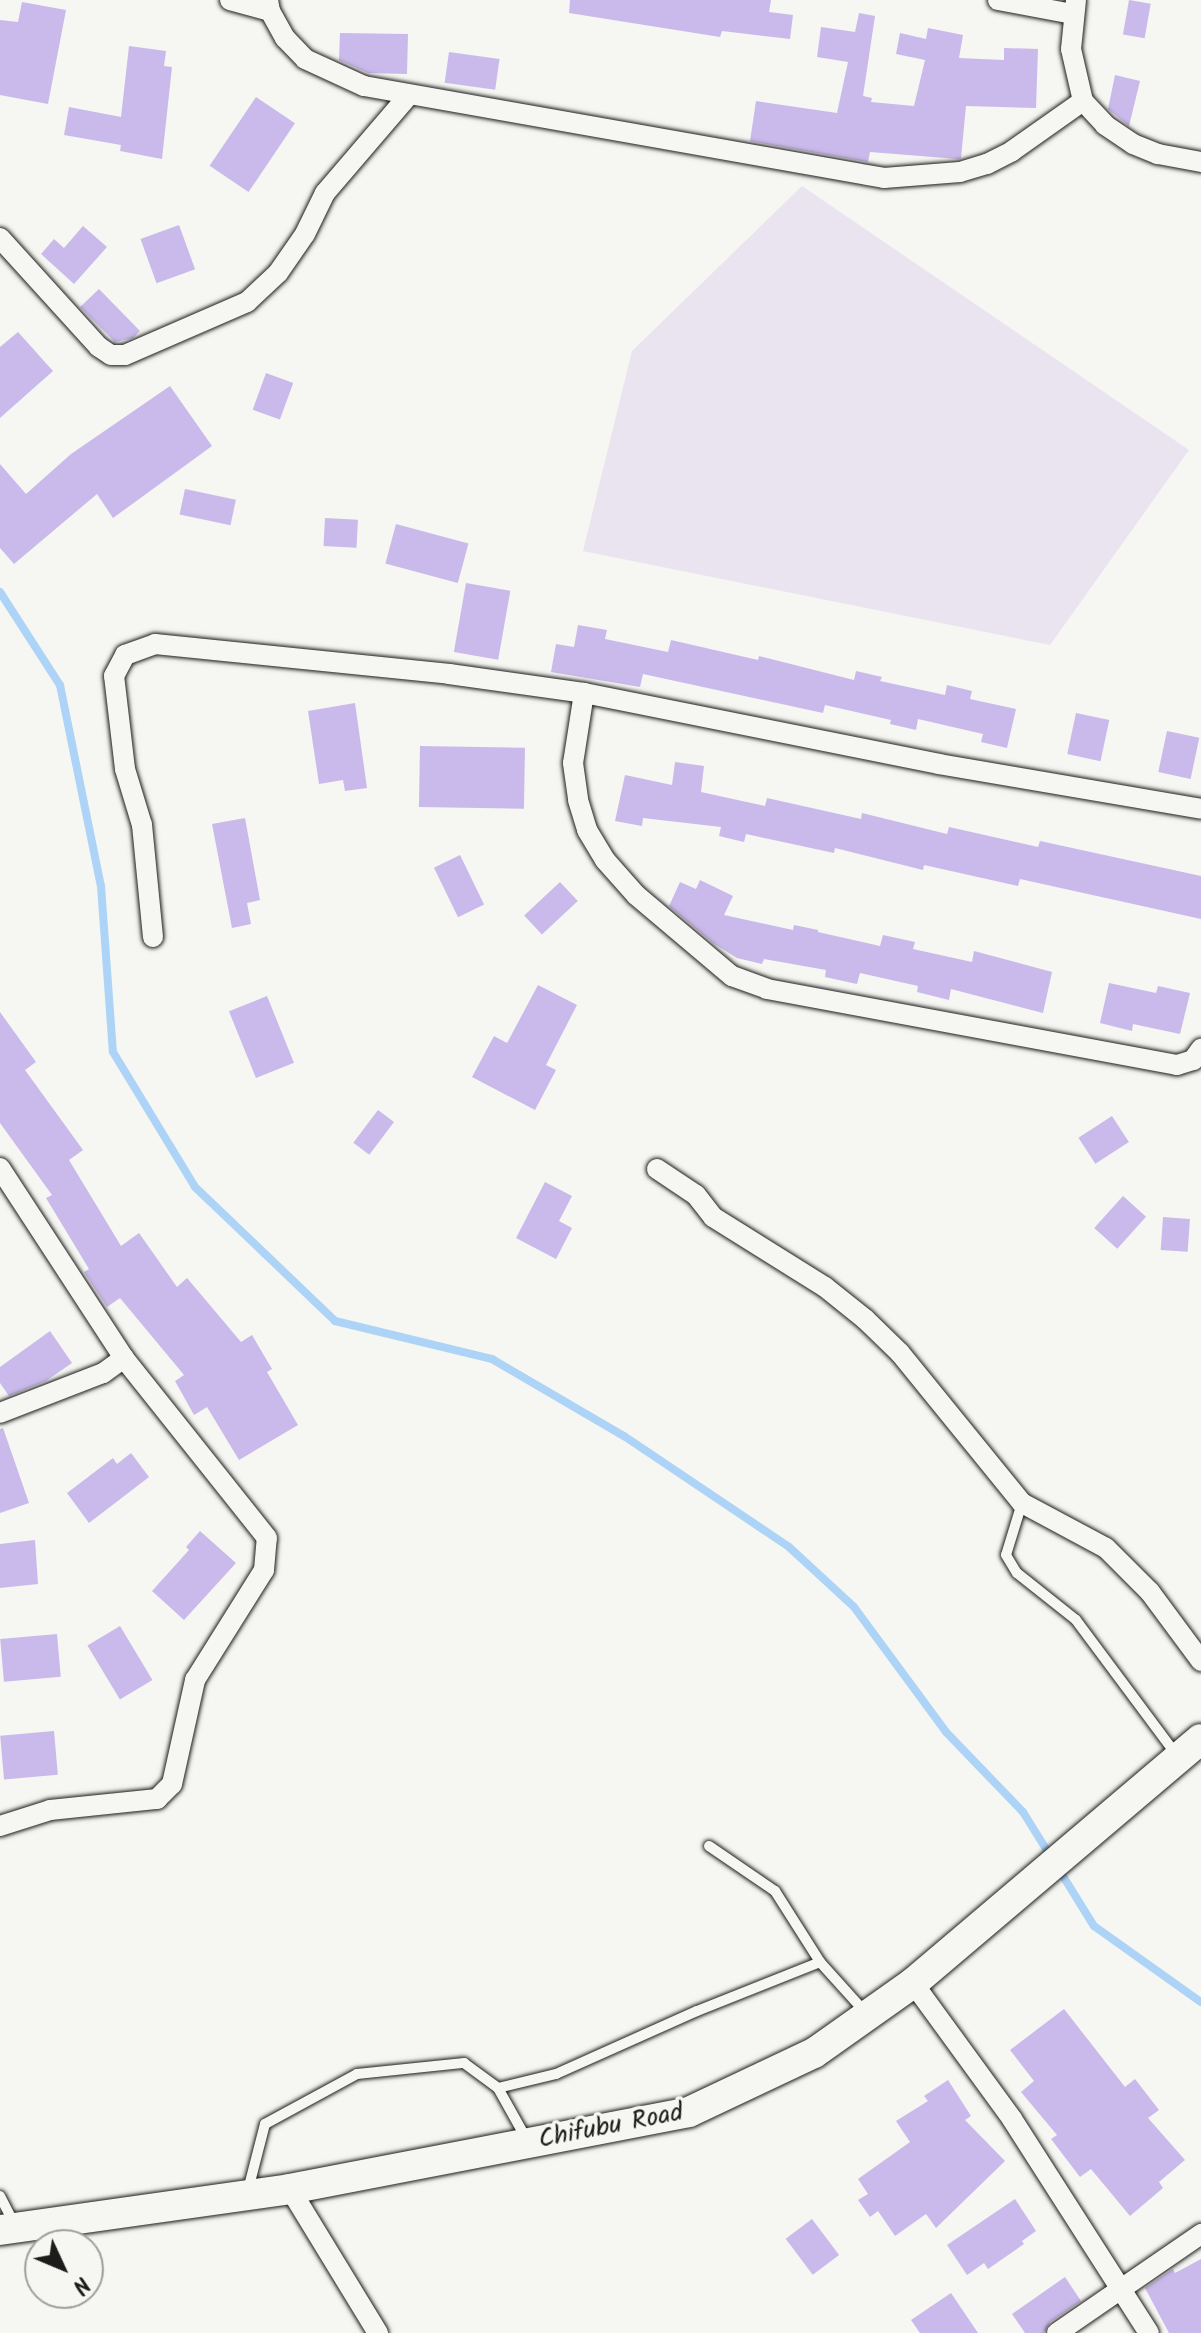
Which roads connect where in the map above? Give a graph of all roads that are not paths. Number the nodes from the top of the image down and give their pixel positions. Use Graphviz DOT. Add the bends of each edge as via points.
graph roads {
  1 [pos="230,0"];
  2 [pos="998,0"];
  3 [pos="269,5"];
  4 [pos="1075,7"];
  5 [pos="409,95"];
  6 [pos="1083,101"];
  7 [pos="1201,162"];
  8 [pos="0,238"];
  9 [pos="584,693"];
  10 [pos="1201,809"];
  11 [pos="153,937"];
  12 [pos="1201,1049"];
  13 [pos="0,1168"];
  14 [pos="657,1169"];
  15 [pos="124,1358"];
  16 [pos="0,1413"];
  17 [pos="1022,1503"];
  18 [pos="1201,1661"];
  19 [pos="1190,1749"];
  20 [pos="0,1826"];
  21 [pos="709,1846"];
  22 [pos="820,1962"];
  23 [pos="913,1983"];
  24 [pos="867,2015"];
  25 [pos="498,2088"];
  26 [pos="529,2143"];
  27 [pos="290,2189"];
  28 [pos="247,2194"];
  29 [pos="0,2196"];
  30 [pos="8,2229"];
  31 [pos="1201,2234"];
  32 [pos="1120,2290"];
  33 [pos="378,2333"];
  34 [pos="1057,2333"];
  35 [pos="1149,2333"];
  1 -- 3 [label="street"];
  2 -- 4 [label="street"];
  3 -- 5 [label="street" via="285,38 305,59 364,86"];
  4 -- 6 [label="street" via="1071,49"];
  5 -- 6 [label="street" via="884,178 960,172 987,164"];
  5 -- 8 [label="street" via="325,193 278,273 247,302 125,355 111,355 99,347"];
  6 -- 7 [label="street" via="1133,144"];
  9 -- 10 [label="street" via="925,762"];
  9 -- 11 [label="street" via="155,644 125,655 114,676 116,708 125,769 142,825"];
  9 -- 12 [label="street" via="573,763 587,830 636,895 732,976 767,989 1177,1065 1193,1060"];
  13 -- 15 [label="street"];
  14 -- 17 [label="street" via="696,1195 713,1217 825,1287 865,1319 900,1353"];
  15 -- 16 [label="street" via="103,1373"];
  15 -- 20 [label="street" via="267,1538 264,1570 195,1680 172,1784 157,1799 50,1810"];
  17 -- 18 [label="street" via="1106,1548 1150,1592"];
  17 -- 19 [label="lane" via="1006,1555 1017,1573 1076,1620"];
  19 -- 23 [label="main road, Chifubu Road"];
  21 -- 22 [label="lane" via="775,1891"];
  22 -- 24 [label="lane"];
  22 -- 25 [label="lane" via="556,2074"];
  23 -- 24 [label="main road, Chifubu Road"];
  23 -- 32 [label="street" via="1012,2119"];
  24 -- 26 [label="main road, Chifubu Road" via="814,2053 689,2112"];
  25 -- 26 [label="lane"];
  25 -- 28 [label="lane" via="464,2063 357,2074 265,2124"];
  26 -- 27 [label="main road, Chifubu Road"];
  27 -- 28 [label="main road, Chifubu Road"];
  27 -- 33 [label="street"];
  28 -- 30 [label="main road, Chifubu Road"];
  29 -- 30 [label="lane"];
  31 -- 32 [label="street"];
  32 -- 34 [label="street"];
  32 -- 35 [label="street"];
}
